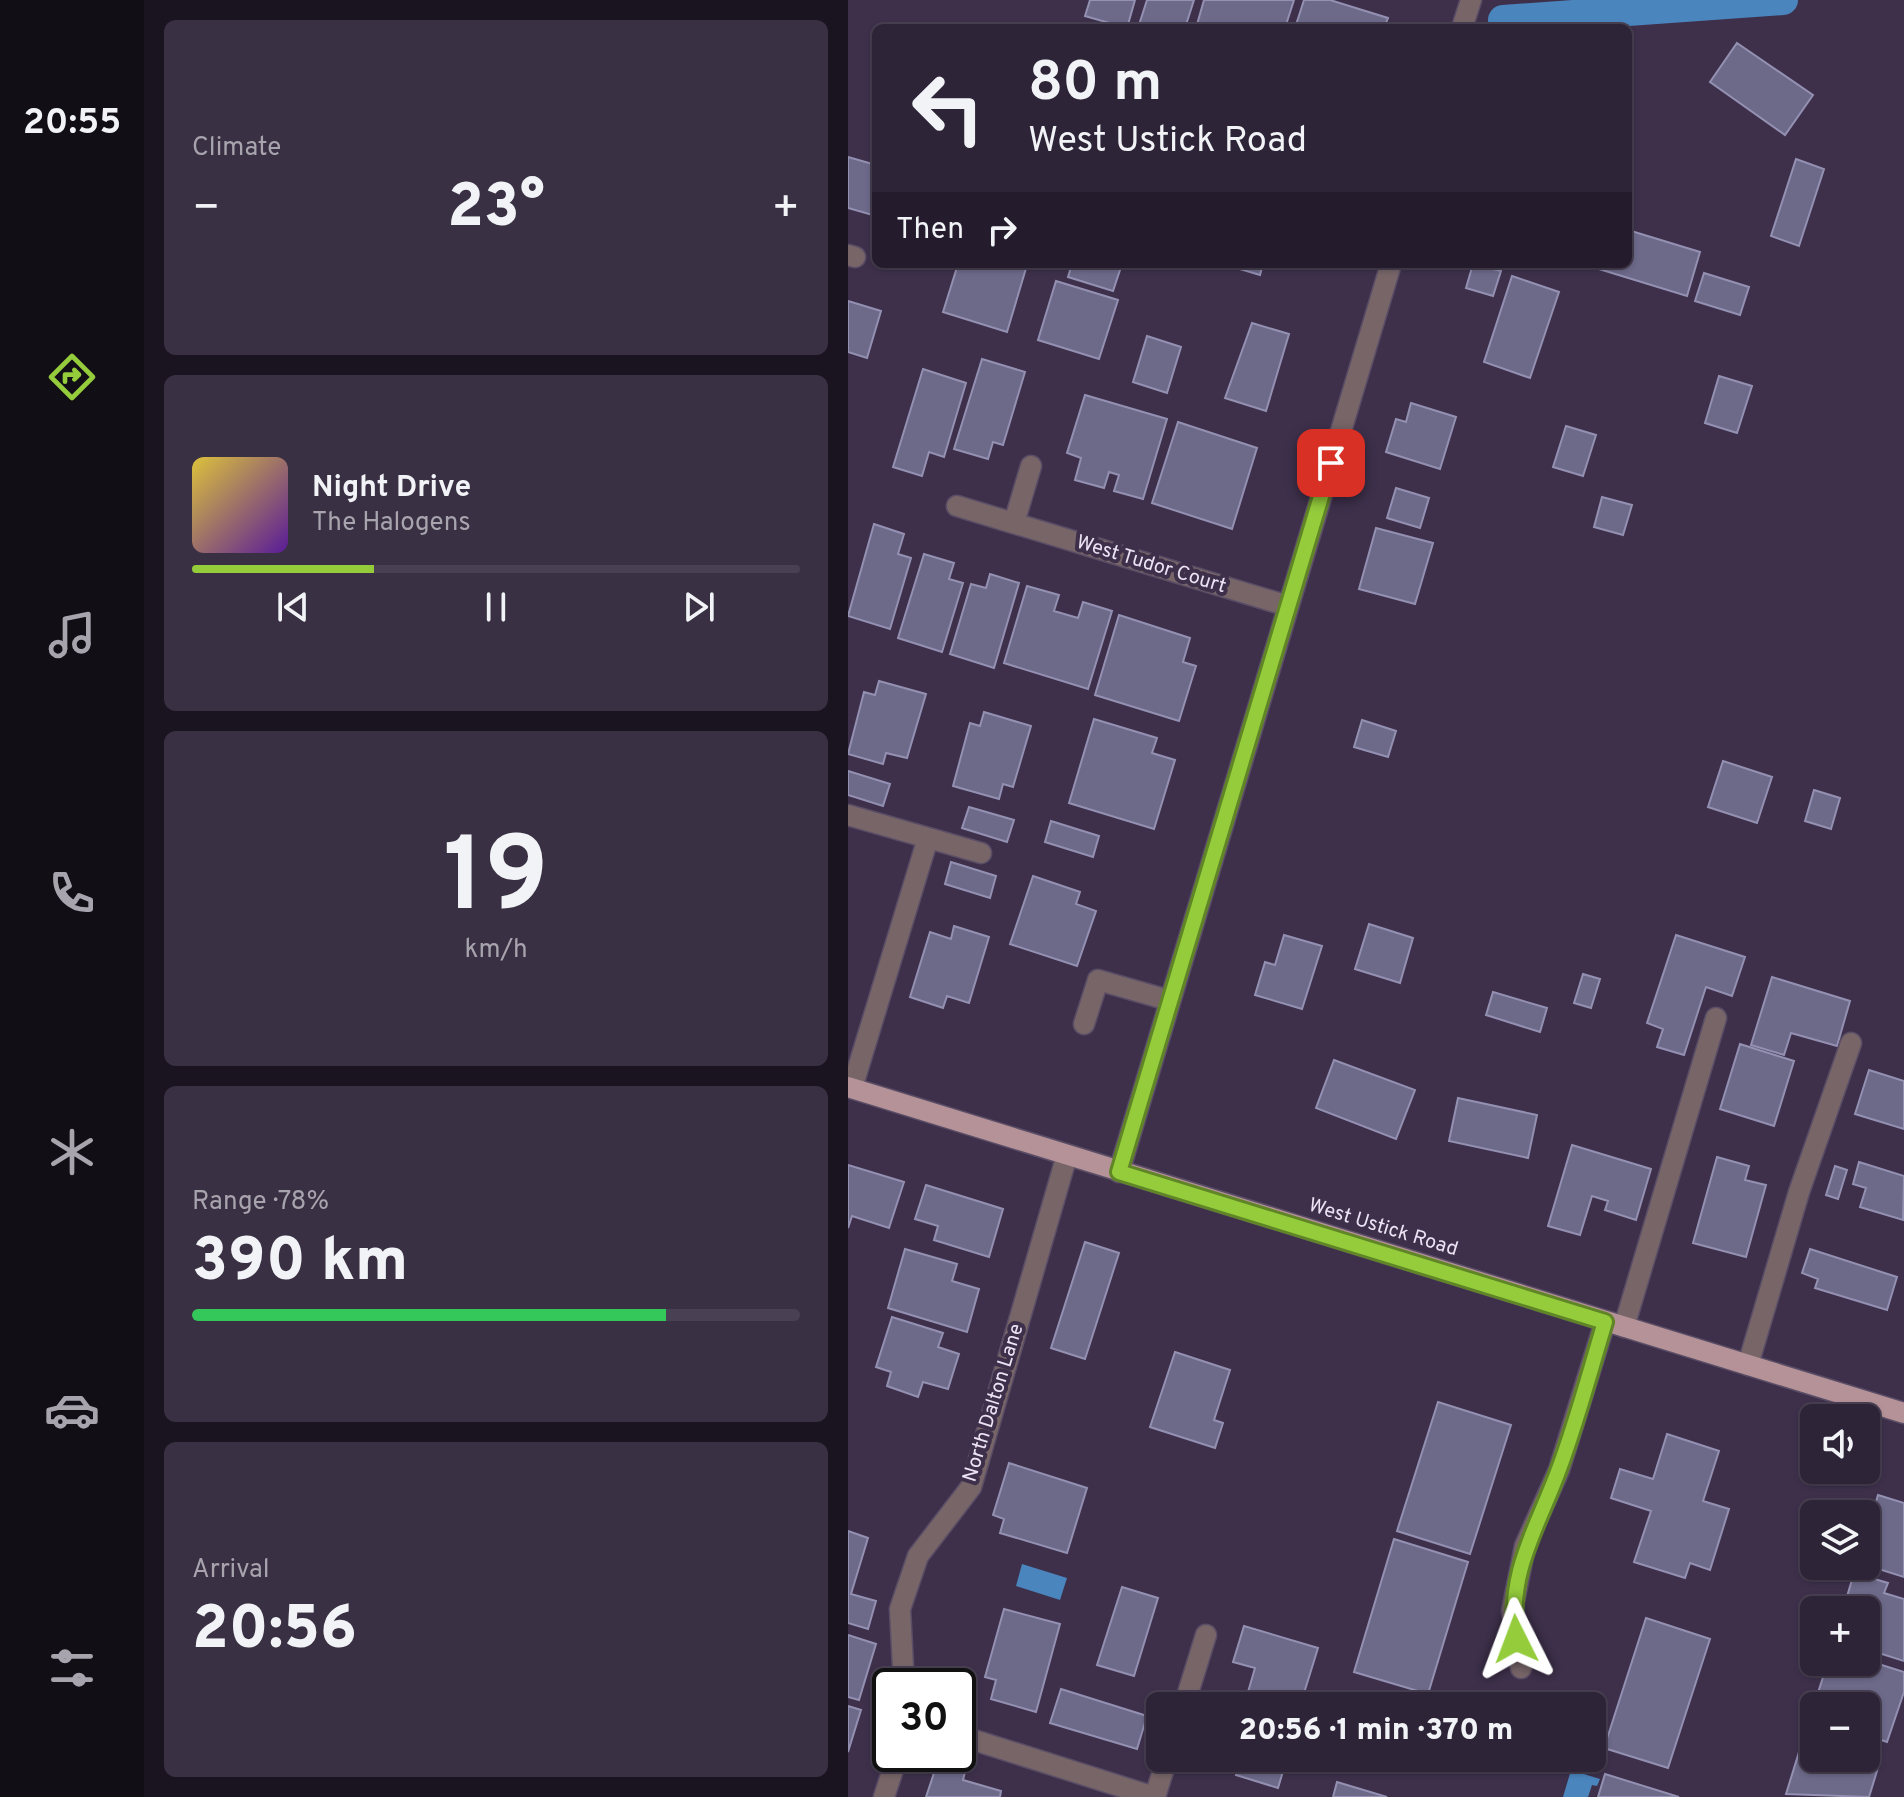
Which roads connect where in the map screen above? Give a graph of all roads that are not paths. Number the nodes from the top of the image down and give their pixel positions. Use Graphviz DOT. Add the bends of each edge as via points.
graph roads {
  1 [pos="1471,0"];
  2 [pos="1463,24"];
  3 [pos="1390,268"];
  4 [pos="1031,466"];
  5 [pos="957,506"];
  6 [pos="1014,523"];
  7 [pos="1288,606"];
  8 [pos="848,815"];
  9 [pos="928,838"];
  10 [pos="981,853"];
  11 [pos="1168,1000"];
  12 [pos="1716,1018"];
  13 [pos="1084,1024"];
  14 [pos="1851,1043"];
  15 [pos="850,1087"];
  16 [pos="1067,1155"];
  17 [pos="1119,1172"];
  18 [pos="1615,1324"];
  19 [pos="1748,1365"];
  20 [pos="1904,1413"];
  21 [pos="1206,1635"];
  22 [pos="903,1668"];
  23 [pos="1521,1668"];
  24 [pos="1188,1692"];
  25 [pos="976,1741"];
  26 [pos="892,1772"];
  27 [pos="1163,1772"];
  28 [pos="884,1797"];
  29 [pos="1155,1797"];
  1 -- 2 [label="street"];
  3 -- 7 [label="street"];
  4 -- 6 [label="street"];
  5 -- 6 [label="street, West Tudor Court"];
  6 -- 7 [label="street, West Tudor Court"];
  7 -- 11 [label="street"];
  8 -- 9 [label="street"];
  9 -- 10 [label="street"];
  9 -- 15 [label="street"];
  11 -- 13 [label="street" via="1098,980"];
  11 -- 17 [label="street"];
  12 -- 18 [label="street"];
  14 -- 19 [label="street" via="1799,1192"];
  15 -- 16 [label="main road, West Ustick Road"];
  16 -- 17 [label="main road, West Ustick Road"];
  16 -- 22 [label="street, North Dalton Lane" via="971,1487 918,1556 900,1609"];
  17 -- 18 [label="main road, West Ustick Road"];
  18 -- 19 [label="main road, West Ustick Road"];
  18 -- 23 [label="street" via="1525,1546 1512,1611"];
  19 -- 20 [label="main road, West Ustick Road"];
  21 -- 24 [label="street"];
  25 -- 29 [label="street"];
  26 -- 28 [label="street"];
  27 -- 29 [label="street"];
}
